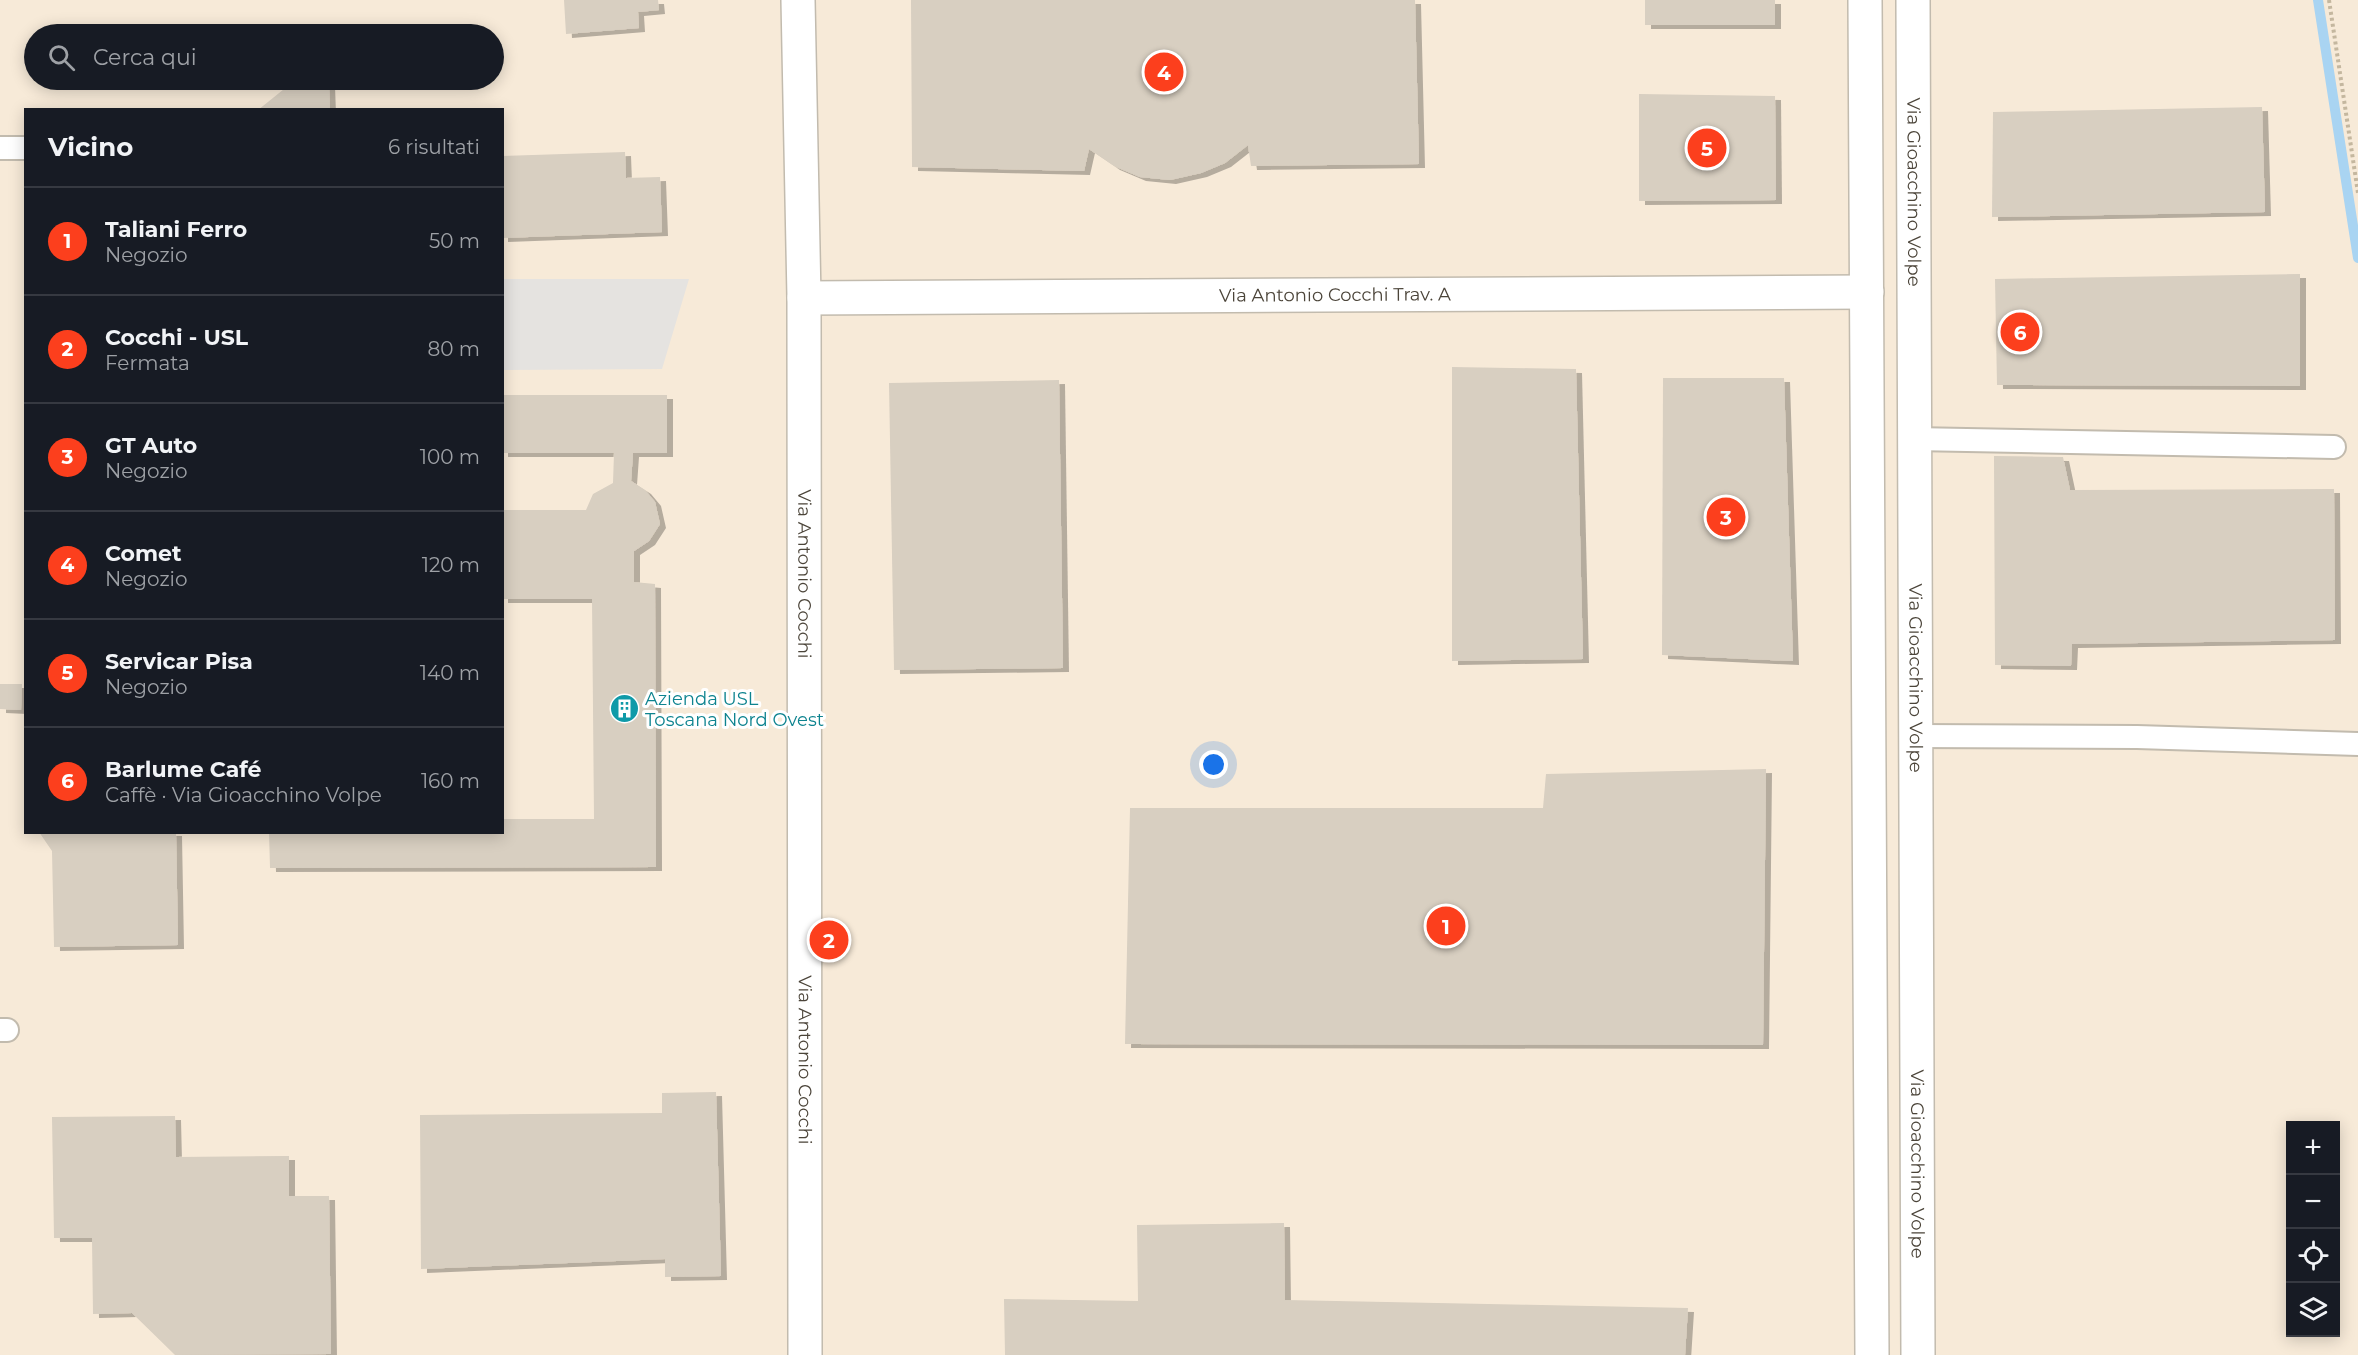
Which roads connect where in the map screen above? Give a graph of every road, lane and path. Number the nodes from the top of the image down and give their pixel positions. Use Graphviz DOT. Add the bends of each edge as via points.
graph roads {
  1 [pos="798,0"];
  2 [pos="1864,0"];
  3 [pos="1913,0"];
  4 [pos="2329,0"];
  5 [pos="0,148"];
  6 [pos="24,148"];
  7 [pos="2358,193"];
  8 [pos="1867,292"];
  9 [pos="804,298"];
  10 [pos="1913,438"];
  11 [pos="2334,447"];
  12 [pos="1916,736"];
  13 [pos="2358,744"];
  14 [pos="805,1355"];
  15 [pos="1872,1355"];
  16 [pos="1918,1355"];
  1 -- 9 [label="street, Via Antonio Cocchi"];
  2 -- 8 [label="street"];
  3 -- 10 [label="street, Via Gioacchino Volpe"];
  4 -- 7 [label="path"];
  5 -- 6 [label="lane"];
  8 -- 9 [label="street, Via Antonio Cocchi Trav. A"];
  8 -- 15 [label="street"];
  9 -- 14 [label="street, Via Antonio Cocchi"];
  10 -- 11 [label="lane"];
  10 -- 12 [label="street, Via Gioacchino Volpe"];
  12 -- 13 [label="lane"];
  12 -- 16 [label="street, Via Gioacchino Volpe"];
}
